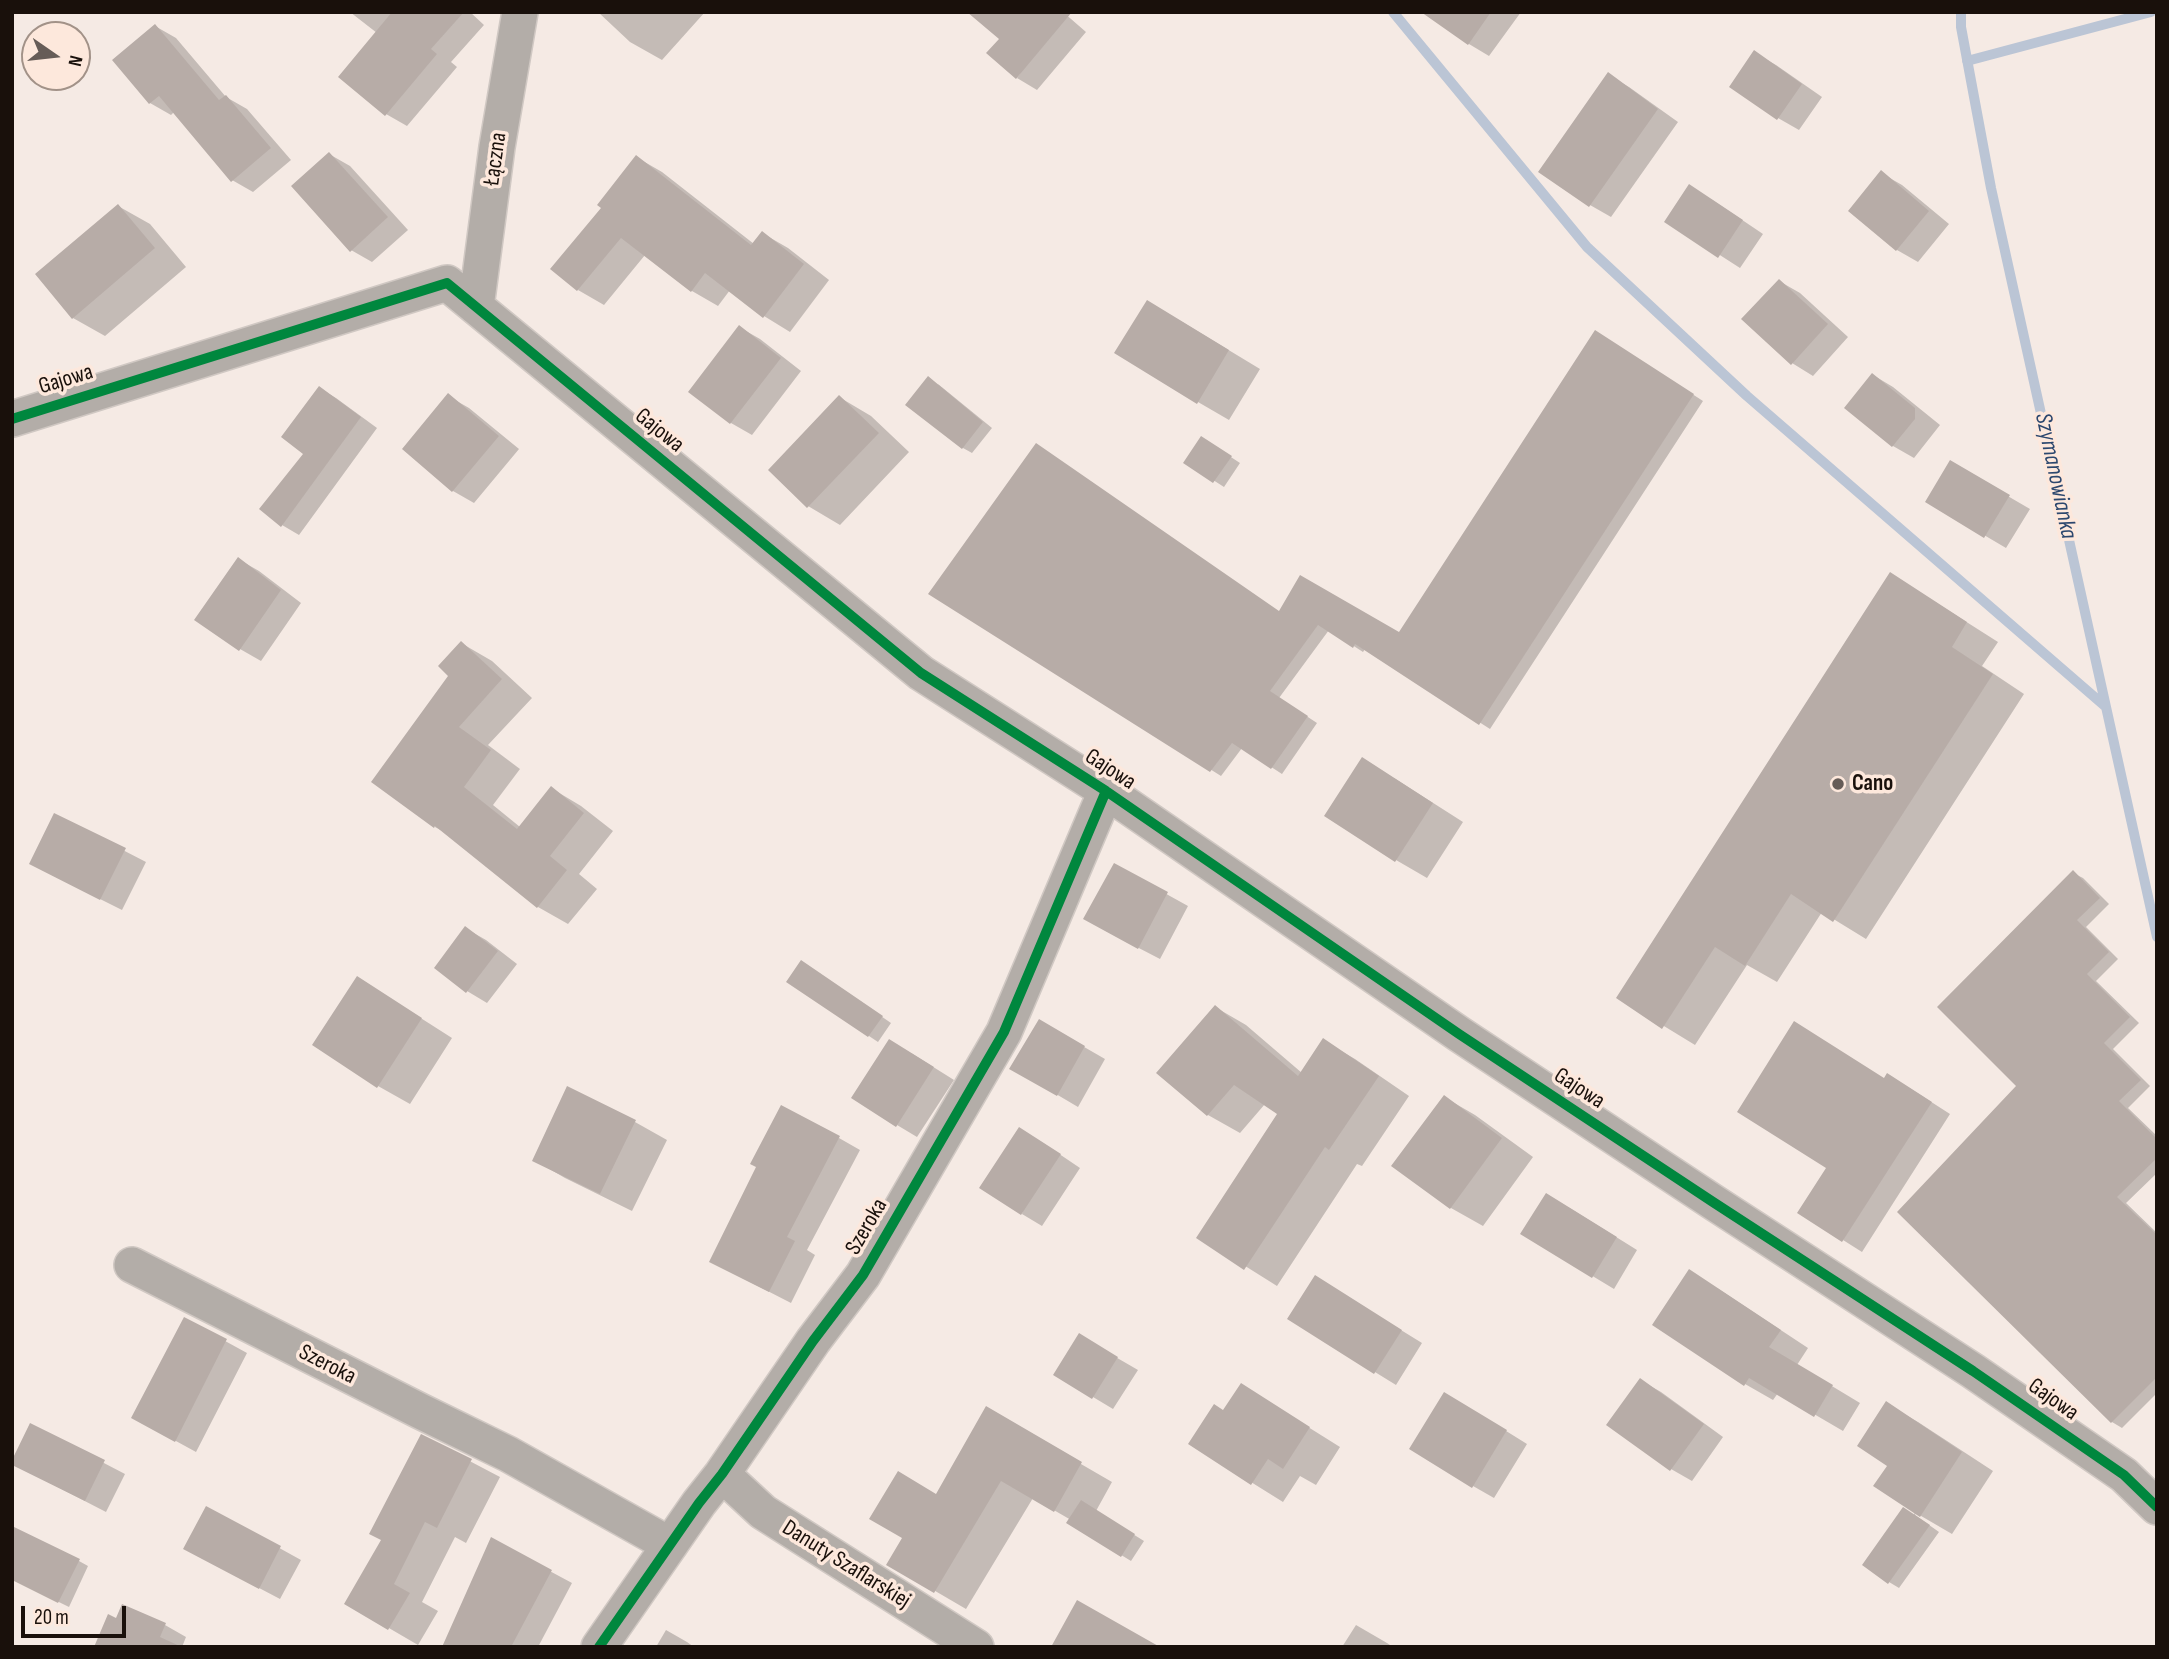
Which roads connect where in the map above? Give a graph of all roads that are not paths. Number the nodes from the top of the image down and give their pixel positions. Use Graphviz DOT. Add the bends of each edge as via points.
graph roads {
  1 [pos="520,12"];
  2 [pos="476,307"];
  3 [pos="12,419"];
  4 [pos="1106,791"];
  5 [pos="132,1265"];
  6 [pos="722,1474"];
  7 [pos="2157,1507"];
  8 [pos="670,1545"];
  9 [pos="599,1647"];
  10 [pos="976,1647"];
  1 -- 2 [label="street, Łączna"];
  2 -- 3 [label="street, Gajowa" via="447,283"];
  2 -- 4 [label="street, Gajowa" via="921,673"];
  4 -- 6 [label="street, Szeroka" via="1004,1032 863,1275"];
  4 -- 7 [label="street, Gajowa" via="1471,1042 1973,1371 2124,1475"];
  5 -- 8 [label="street, Szeroka" via="508,1454"];
  6 -- 8 [label="street, Szeroka"];
  6 -- 10 [label="street, Danuty Szaflarskiej" via="763,1512"];
  8 -- 9 [label="street, Szeroka"];
}
